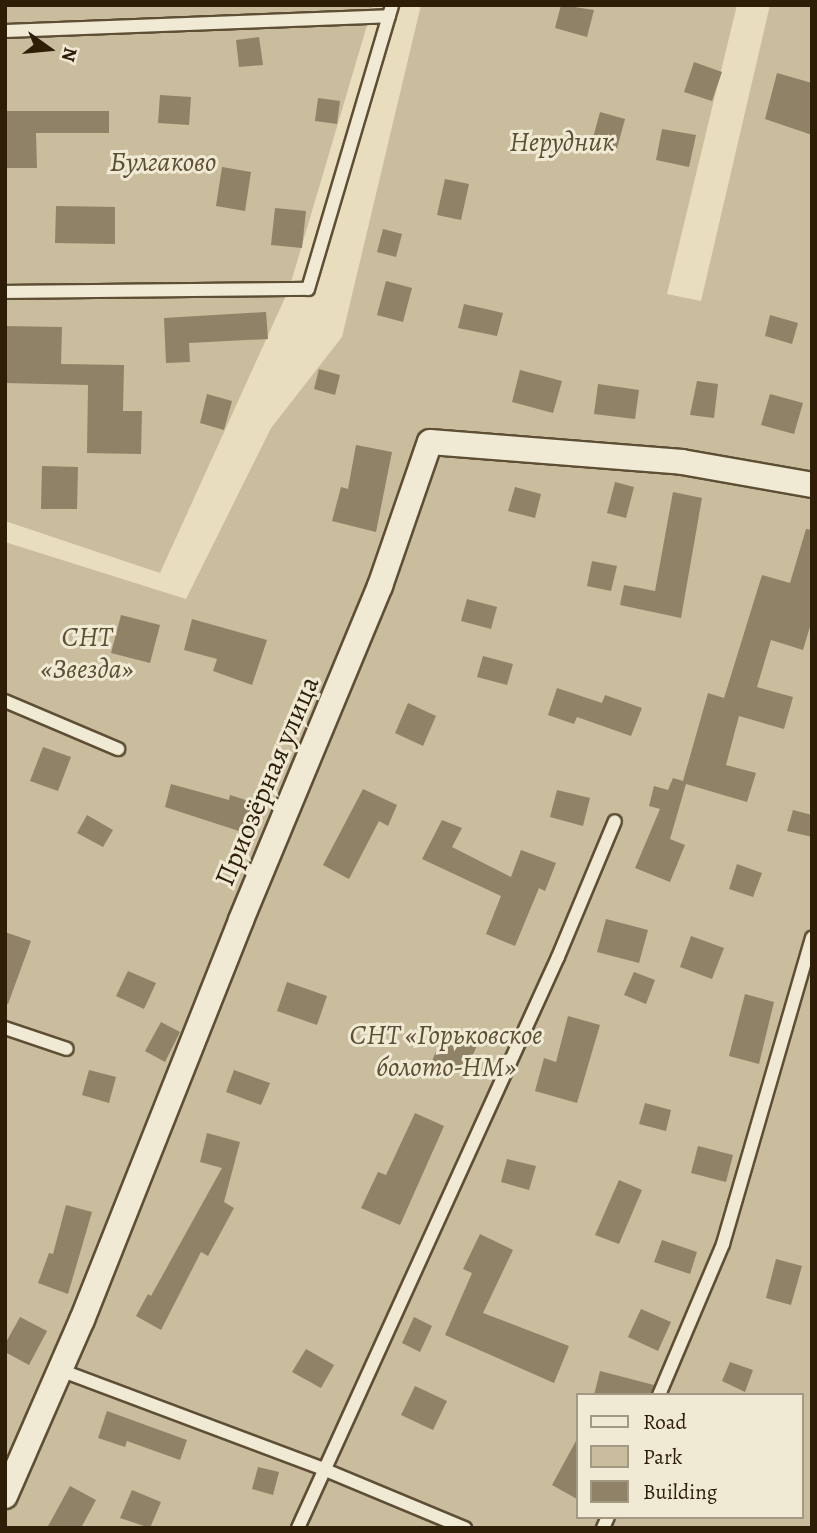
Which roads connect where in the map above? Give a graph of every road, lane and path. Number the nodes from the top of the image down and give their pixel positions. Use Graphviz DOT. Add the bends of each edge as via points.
graph roads {
  1 [pos="390,10"];
  2 [pos="5,32"];
  3 [pos="5,292"];
  4 [pos="812,485"];
  5 [pos="5,701"];
  6 [pos="118,749"];
  7 [pos="615,821"];
  8 [pos="812,937"];
  9 [pos="5,1028"];
  10 [pos="67,1049"];
  11 [pos="60,1370"];
  12 [pos="660,1393"];
  13 [pos="323,1469"];
  14 [pos="5,1496"];
  15 [pos="298,1528"];
  16 [pos="465,1528"];
  1 -- 2 [label="lane"];
  1 -- 3 [label="lane" via="308,289"];
  4 -- 11 [label="street, Приозёрная улица" via="682,462 430,442 380,586"];
  5 -- 6 [label="lane"];
  7 -- 13 [label="lane" via="558,957"];
  8 -- 12 [label="lane" via="723,1244"];
  9 -- 10 [label="lane"];
  11 -- 13 [label="lane"];
  11 -- 14 [label="street, Приозёрная улица"];
  13 -- 15 [label="lane"];
  13 -- 16 [label="lane"];
}
